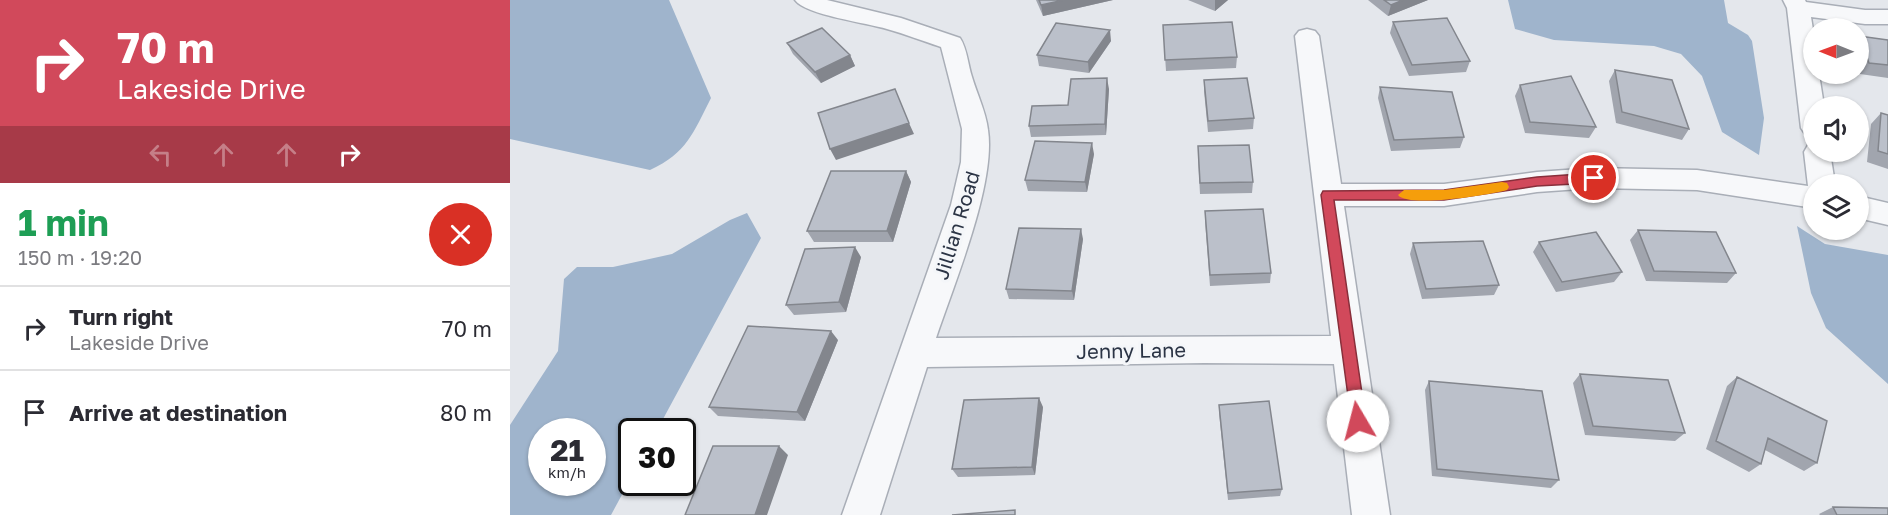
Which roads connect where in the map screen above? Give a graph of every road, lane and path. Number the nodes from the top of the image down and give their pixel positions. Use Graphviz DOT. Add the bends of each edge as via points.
graph roads {
  1 [pos="806,0"];
  2 [pos="1796,4"];
  3 [pos="1888,17"];
  4 [pos="1306,36"];
  5 [pos="1809,96"];
  6 [pos="1327,195"];
  7 [pos="1803,195"];
  8 [pos="1869,210"];
  9 [pos="1888,214"];
  10 [pos="1348,350"];
  11 [pos="915,353"];
  12 [pos="861,515"];
  13 [pos="1371,515"];
  1 -- 11 [label="street, Jillian Road" via="952,43 954,66 974,120 975,160 965,205"];
  2 -- 3 [label="street" via="1864,17"];
  2 -- 5 [label="street"];
  4 -- 6 [label="street"];
  6 -- 7 [label="street" via="1444,195 1594,178 1697,180"];
  6 -- 10 [label="street"];
  8 -- 9 [label="street"];
  10 -- 11 [label="street, Jenny Lane"];
  10 -- 13 [label="street"];
  11 -- 12 [label="street, Jillian Road"];
}
